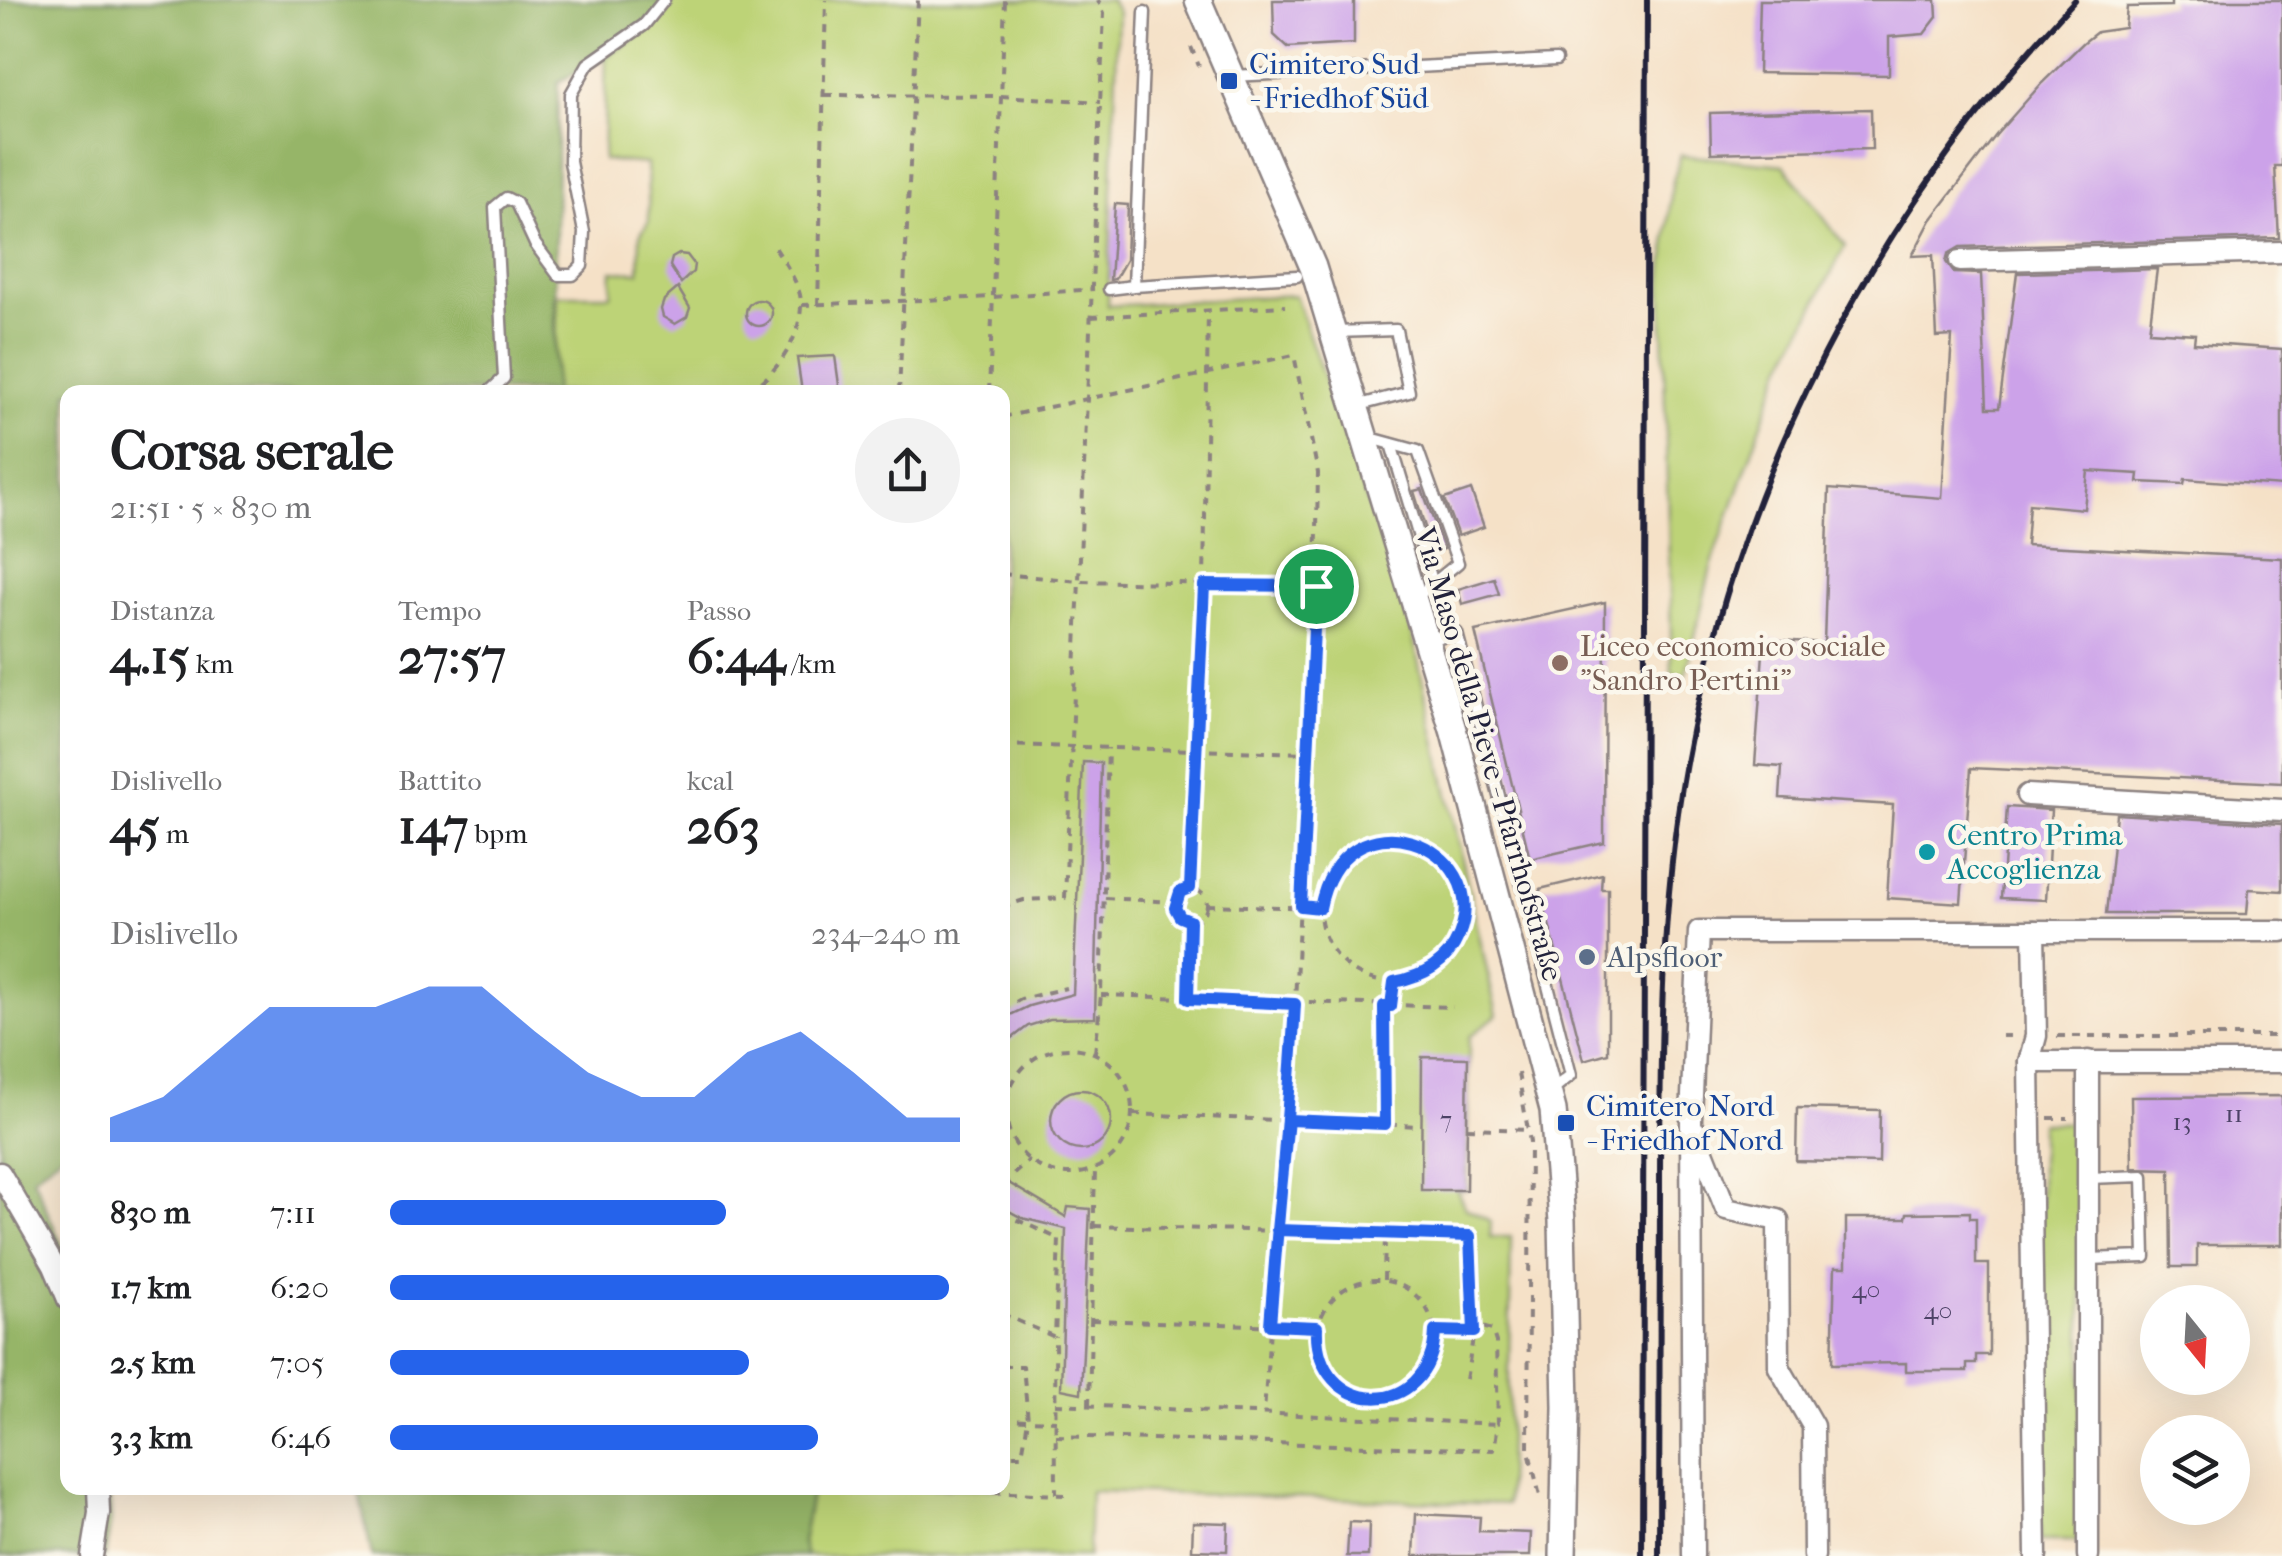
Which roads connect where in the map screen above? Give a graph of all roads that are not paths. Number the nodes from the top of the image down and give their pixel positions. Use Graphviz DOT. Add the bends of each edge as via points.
graph roads {
  1 [pos="664,0"];
  2 [pos="1198,0"];
  3 [pos="1145,12"];
  4 [pos="1556,60"];
  5 [pos="1231,76"];
  6 [pos="2282,252"];
  7 [pos="1960,261"];
  8 [pos="1297,276"];
  9 [pos="1134,286"];
  10 [pos="1109,289"];
  11 [pos="1333,332"];
  12 [pos="496,385"];
  13 [pos="1355,406"];
  14 [pos="1364,436"];
  15 [pos="1391,444"];
  16 [pos="1423,592"];
  17 [pos="1426,640"];
  18 [pos="2027,795"];
  19 [pos="2282,810"];
  20 [pos="1519,873"];
  21 [pos="1492,880"];
  22 [pos="2034,931"];
  23 [pos="2282,931"];
  24 [pos="2088,1061"];
  25 [pos="2029,1062"];
  26 [pos="2282,1062"];
  27 [pos="1548,1092"];
  28 [pos="1691,1120"];
  29 [pos="0,1173"];
  30 [pos="2088,1178"];
  31 [pos="2088,1259"];
  32 [pos="60,1280"];
  33 [pos="98,1495"];
  34 [pos="92,1556"];
  35 [pos="1563,1556"];
  36 [pos="1693,1556"];
  37 [pos="1814,1556"];
  38 [pos="2036,1556"];
  39 [pos="2088,1556"];
  1 -- 12 [label="lane" via="644,25 588,64 570,94 582,266 573,275 558,275 516,203 506,198 495,207 504,378"];
  2 -- 5 [label="street, Via Maso della Pieve - Pfarrhofstraße"];
  3 -- 9 [label="lane"];
  4 -- 5 [label="lane"];
  5 -- 11 [label="street, Via Maso della Pieve - Pfarrhofstraße" via="1313,267"];
  6 -- 7 [label="street"];
  8 -- 9 [label="lane"];
  9 -- 10 [label="lane"];
  11 -- 13 [label="street, Via Maso della Pieve - Pfarrhofstraße"];
  11 -- 13 [label="lane" via="1396,330 1409,392"];
  13 -- 14 [label="street, Via Maso della Pieve - Pfarrhofstraße"];
  14 -- 15 [label="lane"];
  14 -- 16 [label="street, Via Maso della Pieve - Pfarrhofstraße"];
  15 -- 16 [label="lane"];
  15 -- 16 [label="lane" via="1418,452 1458,563"];
  16 -- 17 [label="street, Via Maso della Pieve - Pfarrhofstraße"];
  17 -- 20 [label="lane" via="1458,633"];
  17 -- 21 [label="street, Via Maso della Pieve - Pfarrhofstraße"];
  18 -- 19 [label="street"];
  20 -- 21 [label="lane"];
  20 -- 27 [label="lane" via="1571,1076"];
  21 -- 27 [label="street, Via Maso della Pieve - Pfarrhofstraße"];
  22 -- 23 [label="street"];
  22 -- 25 [label="street" via="2036,1036"];
  22 -- 28 [label="street" via="1698,931"];
  24 -- 25 [label="street"];
  24 -- 26 [label="street"];
  24 -- 30 [label="street"];
  25 -- 38 [label="street"];
  27 -- 35 [label="street, Via Maso della Pieve - Pfarrhofstraße" via="1562,1221"];
  28 -- 36 [label="street"];
  28 -- 37 [label="street" via="1726,1209 1778,1220 1779,1367 1813,1426"];
  29 -- 32 [label="street"];
  30 -- 31 [label="street"];
  30 -- 31 [label="lane" via="2143,1176 2145,1257"];
  31 -- 39 [label="street"];
  33 -- 34 [label="street"];
}
